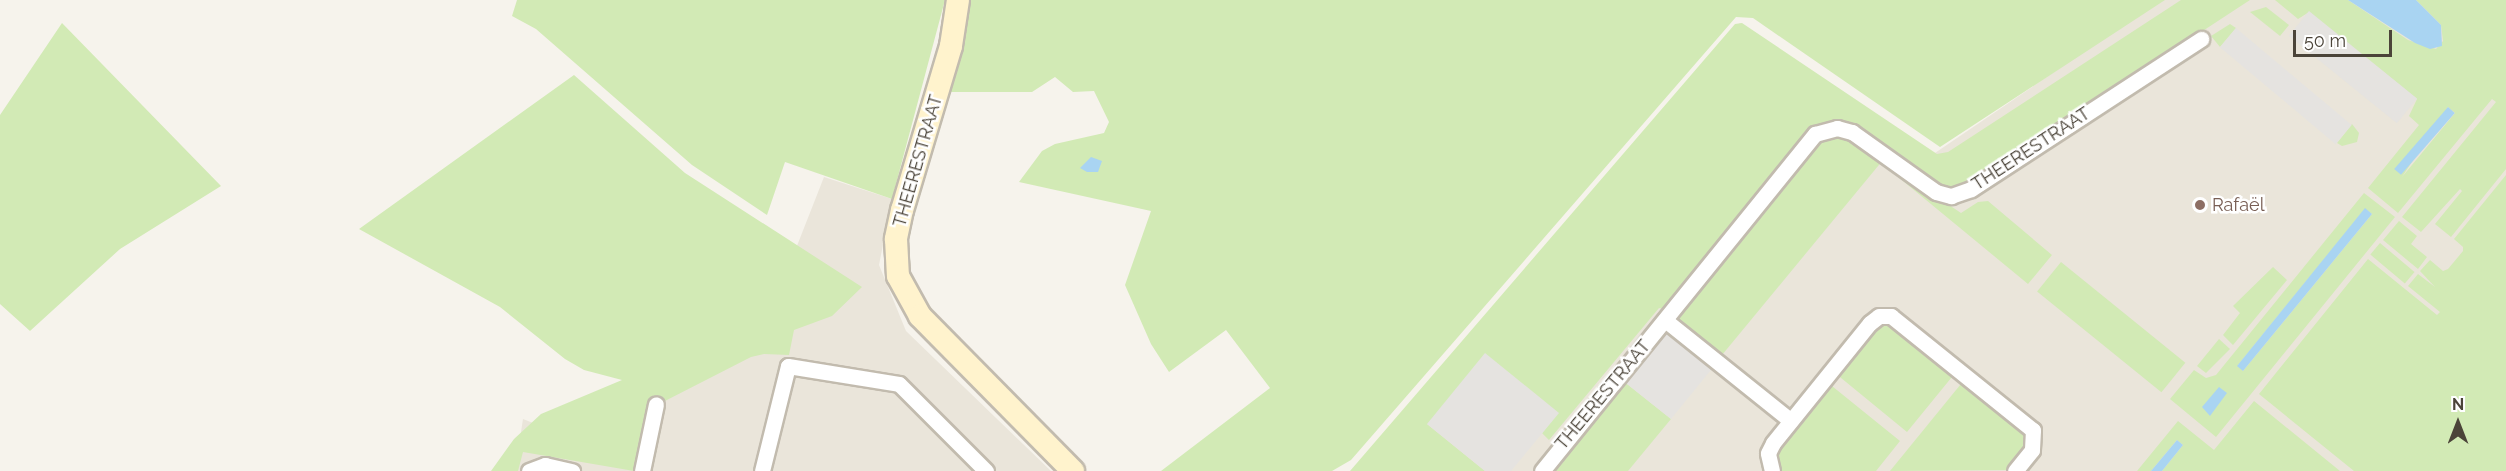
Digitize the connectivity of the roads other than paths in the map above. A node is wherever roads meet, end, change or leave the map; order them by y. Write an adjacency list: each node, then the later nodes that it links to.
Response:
1 (958, 0): 11 (main road, THEERESTRAAT)
2 (2201, 39): 3 (street, THEERESTRAAT)
3 (1665, 320): 5 (street); 12 (street, THEERESTRAAT)
4 (656, 404): 8 (street)
5 (1791, 421): 13 (street); 14 (street)
6 (529, 471): 7 (street)
7 (572, 471)
8 (642, 471)
9 (762, 471): 10 (street)
10 (986, 471)
11 (1073, 471)
12 (1542, 471)
13 (1772, 471)
14 (2015, 471)

